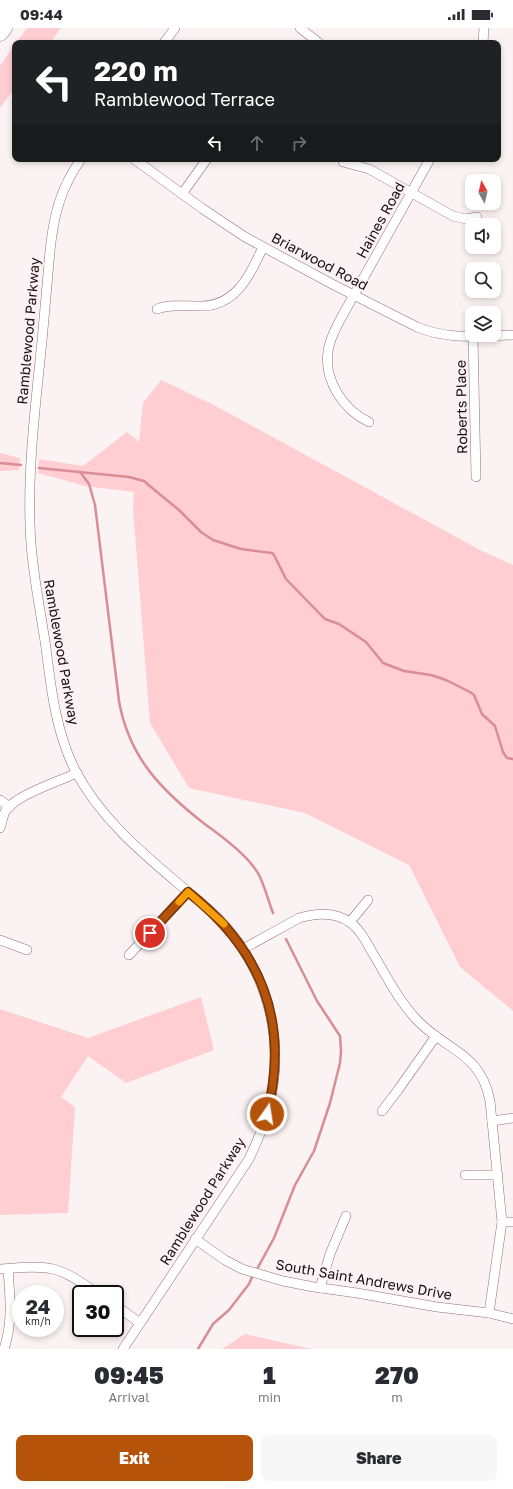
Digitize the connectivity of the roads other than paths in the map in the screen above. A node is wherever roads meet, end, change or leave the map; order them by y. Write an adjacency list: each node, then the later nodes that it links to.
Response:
1 (4, 28): 5 (highway)
2 (175, 28): 6 (street)
3 (300, 28): 7 (street)
4 (484, 28): 8 (street)
5 (0, 33)
6 (166, 40)
7 (315, 40)
8 (483, 40)
9 (79, 162): 26 (street, Ramblewood Parkway)
10 (138, 162): 15 (street, Briarwood Road)
11 (206, 162): 15 (street)
12 (343, 162): 14 (street)
13 (428, 162): 14 (street, Haines Road)
14 (411, 192): 16 (street); 18 (street, Haines Road)
15 (182, 194): 17 (street, Briarwood Road)
16 (477, 217)
17 (263, 247): 18 (street, Briarwood Road); 19 (street)
18 (354, 295): 22 (street, Briarwood Road); 24 (street, Haines Road)
19 (158, 309)
20 (501, 335): 21 (street, Briarwood Road)
21 (513, 335)
22 (465, 336)
23 (473, 342): 25 (street, Roberts Place)
24 (369, 422)
25 (476, 477)
26 (77, 773): 28 (street); 30 (street, Ramblewood Parkway)
27 (0, 800): 28 (street)
28 (10, 807): 29 (street)
29 (0, 828)
30 (188, 892): 35 (street, Ramblewood Parkway); 36 (street)
31 (368, 900): 32 (street)
32 (350, 922): 35 (street); 37 (street)
33 (0, 940): 34 (street)
34 (27, 950)
35 (243, 950): 46 (street, Ramblewood Parkway)
36 (129, 955)
37 (436, 1036): 38 (street); 40 (street)
38 (382, 1111)
39 (513, 1118): 40 (street)
40 (492, 1121): 42 (street)
41 (465, 1175): 42 (street)
42 (498, 1175): 44 (street)
43 (346, 1216): 49 (street)
44 (502, 1222): 45 (street); 51 (street)
45 (513, 1222)
46 (195, 1239): 49 (street, South Saint Andrews Drive); 53 (street, Ramblewood Parkway)
47 (4, 1269): 48 (street); 54 (street)
48 (85, 1285)
49 (320, 1288): 51 (street, South Saint Andrews Drive)
50 (124, 1311): 53 (street)
51 (489, 1313): 52 (street, South Saint Andrews Drive)
52 (513, 1319)
53 (140, 1323): 55 (street, Ramblewood Parkway)
54 (4, 1349)
55 (123, 1349)

